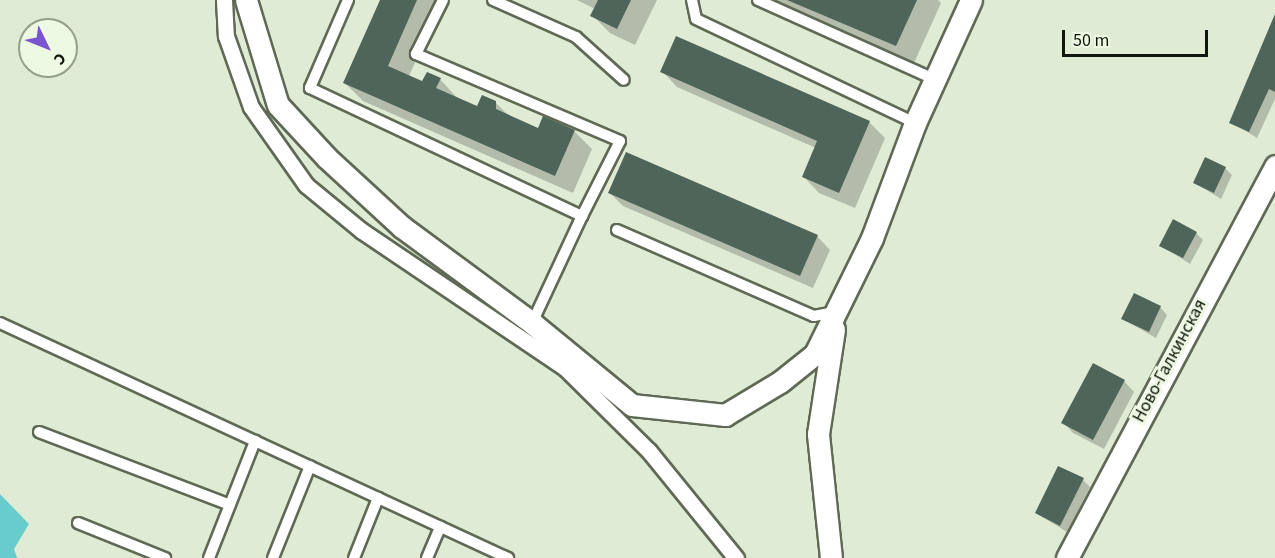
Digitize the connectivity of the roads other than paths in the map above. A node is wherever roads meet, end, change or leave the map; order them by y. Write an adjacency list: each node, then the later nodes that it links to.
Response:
1 (224, 0): 31 (street)
2 (246, 0): 17 (street)
3 (348, 0): 13 (lane)
4 (443, 0): 13 (lane)
5 (494, 0): 9 (lane)
6 (692, 0): 11 (lane)
7 (758, 0): 10 (lane)
8 (971, 0): 10 (street)
9 (624, 80)
10 (936, 80): 11 (street)
11 (915, 123): 15 (street)
12 (1275, 166): 33 (street, Ново-Галкинская)
13 (582, 216): 17 (lane)
14 (618, 230): 15 (lane)
15 (837, 310): 17 (street); 32 (street)
16 (0, 323): 19 (lane)
17 (532, 323)
18 (39, 432): 22 (lane)
19 (255, 441): 20 (lane); 22 (lane)
20 (310, 466): 21 (lane); 28 (lane)
21 (378, 498): 24 (lane); 29 (lane)
22 (230, 505): 27 (lane)
23 (78, 523): 26 (lane)
24 (440, 526): 25 (lane); 30 (lane)
25 (504, 557)
26 (165, 558)
27 (209, 558)
28 (273, 558)
29 (354, 558)
30 (427, 558)
31 (736, 558)
32 (831, 558)
33 (1067, 558)

